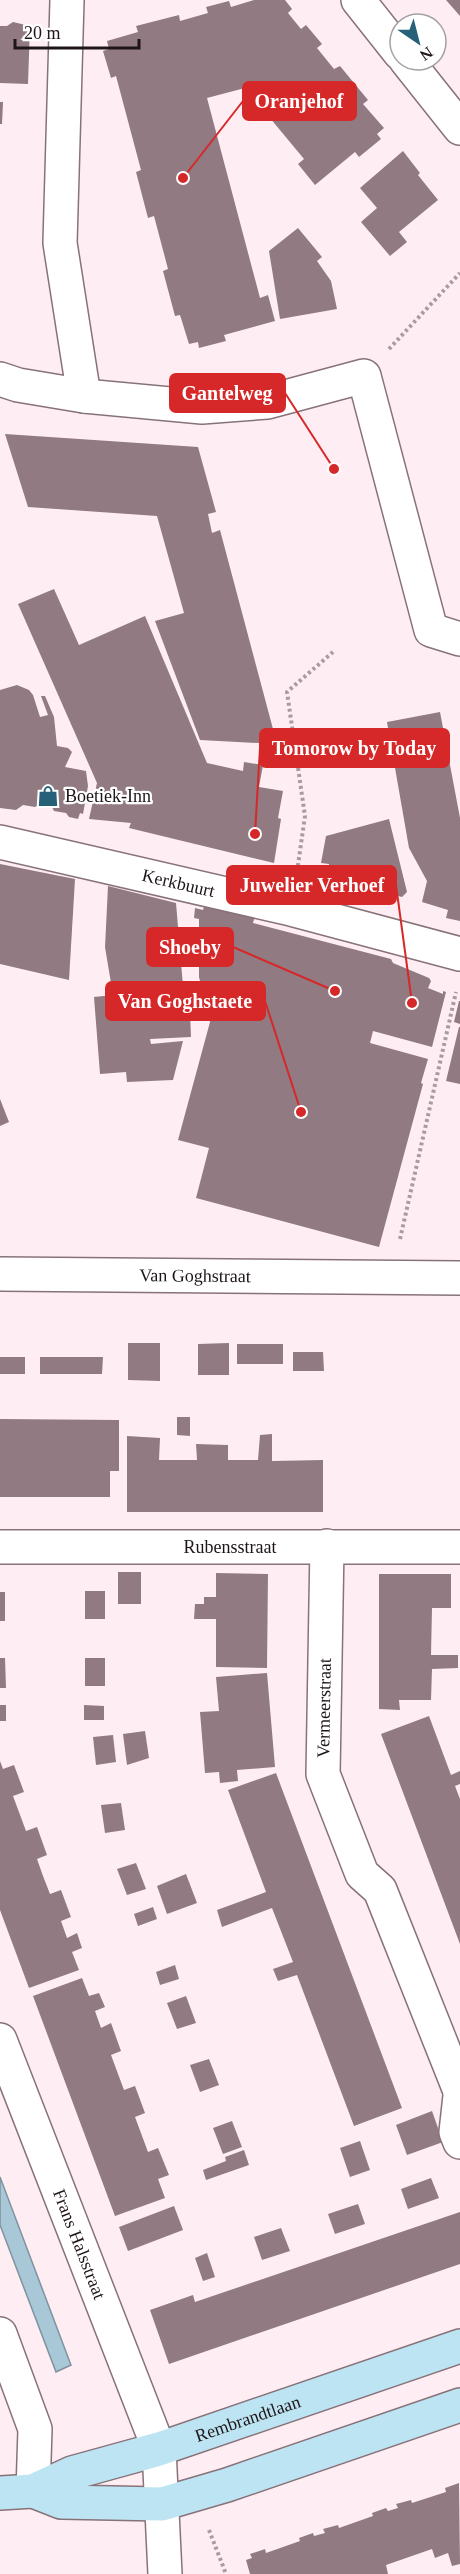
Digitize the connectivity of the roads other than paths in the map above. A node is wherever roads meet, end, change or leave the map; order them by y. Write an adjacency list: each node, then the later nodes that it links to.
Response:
1 (67, 0): 7 (street)
2 (358, 0): 3 (street)
3 (388, 37)
4 (416, 72): 5 (street)
5 (460, 128)
6 (0, 379): 7 (street)
7 (84, 396): 8 (street)
8 (446, 635)
9 (0, 842): 10 (street, Kerkbuurt)
10 (459, 969)
11 (0, 1274): 12 (street, Van Goghstraat)
12 (460, 1278)
13 (327, 1546): 14 (street, Rubensstraat); 15 (street, Rubensstraat); 17 (street, Vermeerstraat)
14 (0, 1547)
15 (460, 1548)
16 (0, 2040): 23 (street, Frans Halsstraat)
17 (460, 2091)
18 (460, 2097): 19 (street)
19 (460, 2142)
20 (0, 2334): 24 (street)
21 (460, 2346): 23 (street, Rembrandtlaan)
22 (460, 2405): 26 (street, Rembrandtlaan)
23 (159, 2448): 24 (street, Rembrandtlaan); 26 (street, Frans Halsstraat)
24 (33, 2491): 25 (street, Rembrandtlaan); 26 (street, Rembrandtlaan)
25 (0, 2493)
26 (162, 2504): 27 (street, Frans Halsstraat)
27 (165, 2574)

